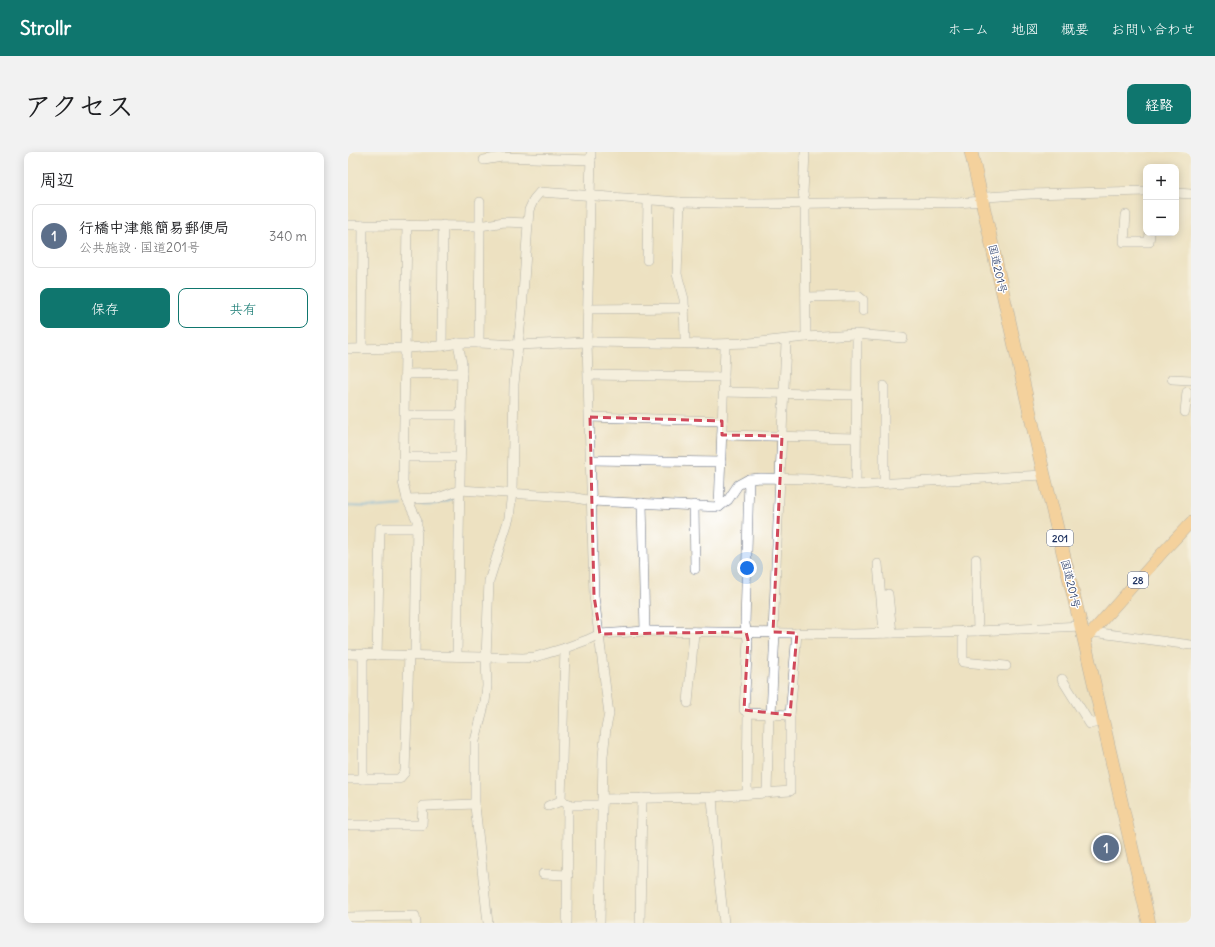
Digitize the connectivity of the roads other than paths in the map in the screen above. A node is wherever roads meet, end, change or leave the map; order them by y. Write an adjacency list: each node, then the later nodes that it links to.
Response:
1 (805, 152): 13 (street)
2 (971, 152): 10 (highway, 国道201号 / 201)
3 (591, 156): 4 (street); 8 (street)
4 (484, 160)
5 (1143, 191): 10 (street)
6 (1179, 193): 7 (street)
7 (1191, 194)
8 (591, 196): 9 (street); 15 (street); 25 (street)
9 (648, 200): 12 (street); 22 (street)
10 (983, 201): 13 (street); 65 (highway, 国道201号 / 201)
11 (480, 202): 20 (street)
12 (680, 202): 13 (street); 24 (street)
13 (805, 203): 23 (street)
14 (1126, 215): 21 (street)
15 (528, 222): 20 (street); 35 (street)
16 (348, 225): 17 (street)
17 (363, 225): 18 (street); 40 (street)
18 (407, 225): 19 (street); 37 (street)
19 (443, 225): 20 (street); 36 (street)
20 (480, 226): 31 (street)
21 (1150, 236)
22 (647, 260)
23 (806, 298): 26 (street); 27 (street)
24 (685, 308): 25 (street); 28 (street)
25 (588, 309): 32 (street)
26 (863, 311)
27 (806, 337): 29 (street); 32 (street)
28 (685, 338)
29 (903, 338)
30 (857, 339): 51 (street)
31 (479, 342): 33 (street); 35 (street)
32 (591, 342): 35 (street); 43 (street)
33 (458, 343): 36 (street); 41 (street)
34 (786, 343): 50 (street)
35 (518, 345): 71 (street)
36 (442, 346): 37 (street)
37 (406, 348): 40 (street); 42 (street)
38 (725, 348): 44 (street)
39 (348, 349): 40 (street)
40 (362, 349)
41 (462, 373): 42 (street); 55 (street)
42 (405, 374): 54 (street)
43 (589, 374): 44 (street); 56 (street)
44 (724, 377): 48 (street)
45 (1172, 379): 46 (street)
46 (1191, 380)
47 (884, 386): 68 (street)
48 (724, 392): 50 (street); 57 (street)
49 (1187, 392): 52 (street)
50 (784, 394): 51 (street); 59 (street)
51 (856, 395): 60 (street)
52 (1188, 402): 53 (street)
53 (1185, 412)
54 (405, 415): 55 (street); 61 (street)
55 (461, 415): 62 (street)
56 (590, 417): 57 (street); 63 (street)
57 (722, 421): 58 (street)
58 (722, 435): 59 (street); 64 (street)
59 (782, 436): 60 (street); 66 (street)
60 (856, 438): 69 (street)
61 (404, 457): 62 (street); 72 (street)
62 (460, 457): 70 (street)
63 (591, 460): 64 (street); 73 (street)
64 (721, 462): 76 (street)
65 (1044, 475): 68 (street); 89 (highway, 国道201号 / 201)
66 (779, 477): 67 (street); 69 (street); 88 (street)
67 (749, 480): 76 (street); 87 (street)
68 (884, 483): 69 (street)
69 (856, 485)
70 (460, 490): 71 (street); 72 (street); 99 (street)
71 (512, 492): 73 (street); 100 (street)
72 (407, 499): 78 (street)
73 (592, 501): 74 (street); 92 (street)
74 (642, 503): 75 (street); 83 (street)
75 (694, 505): 76 (street); 81 (street)
76 (719, 507)
77 (1191, 522): 89 (main road, 28)
78 (418, 528): 97 (street); 98 (street)
79 (976, 559): 85 (street)
80 (878, 564): 91 (street)
81 (695, 569)
82 (888, 594): 91 (street)
83 (645, 631): 86 (street); 92 (street)
84 (963, 631): 85 (street); 91 (street); 101 (street)
85 (978, 631): 89 (street)
86 (694, 632): 87 (street); 103 (street)
87 (746, 632): 88 (street); 104 (street)
88 (774, 632): 90 (street); 105 (street)
89 (1086, 632): 93 (street); 107 (highway, 国道201号 / 201)
90 (797, 633): 91 (street); 106 (street)
91 (888, 633)
92 (600, 634): 94 (street); 115 (street)
93 (1191, 645)
94 (565, 648): 100 (street); 114 (street)
95 (348, 654): 96 (street)
96 (363, 654): 97 (street); 109 (street)
97 (378, 655): 98 (street)
98 (412, 655): 99 (street); 109 (street)
99 (457, 656): 100 (street)
100 (486, 658): 116 (street)
101 (1006, 666)
102 (1062, 679): 107 (street)
103 (688, 703)
104 (748, 713): 105 (street); 111 (street)
105 (770, 714): 106 (street); 110 (street)
106 (790, 715): 110 (street)
107 (1103, 721): 124 (highway, 国道201号 / 201)
108 (348, 779): 109 (street)
109 (363, 779)
110 (767, 793): 111 (street)
111 (746, 794): 112 (street)
112 (712, 797): 113 (street); 130 (street)
113 (642, 798): 115 (street); 129 (street)
114 (565, 802): 115 (street); 117 (street); 120 (street)
115 (602, 802): 128 (street)
116 (475, 804): 118 (street); 126 (street)
117 (548, 806)
118 (348, 825)
119 (543, 874): 120 (street)
120 (568, 875): 127 (street)
121 (354, 919): 123 (street)
122 (395, 919): 123 (street); 125 (street)
123 (374, 920)
124 (1147, 922)
125 (416, 923)
126 (488, 923)
127 (567, 923)
128 (600, 923)
129 (640, 923)
130 (724, 923)

